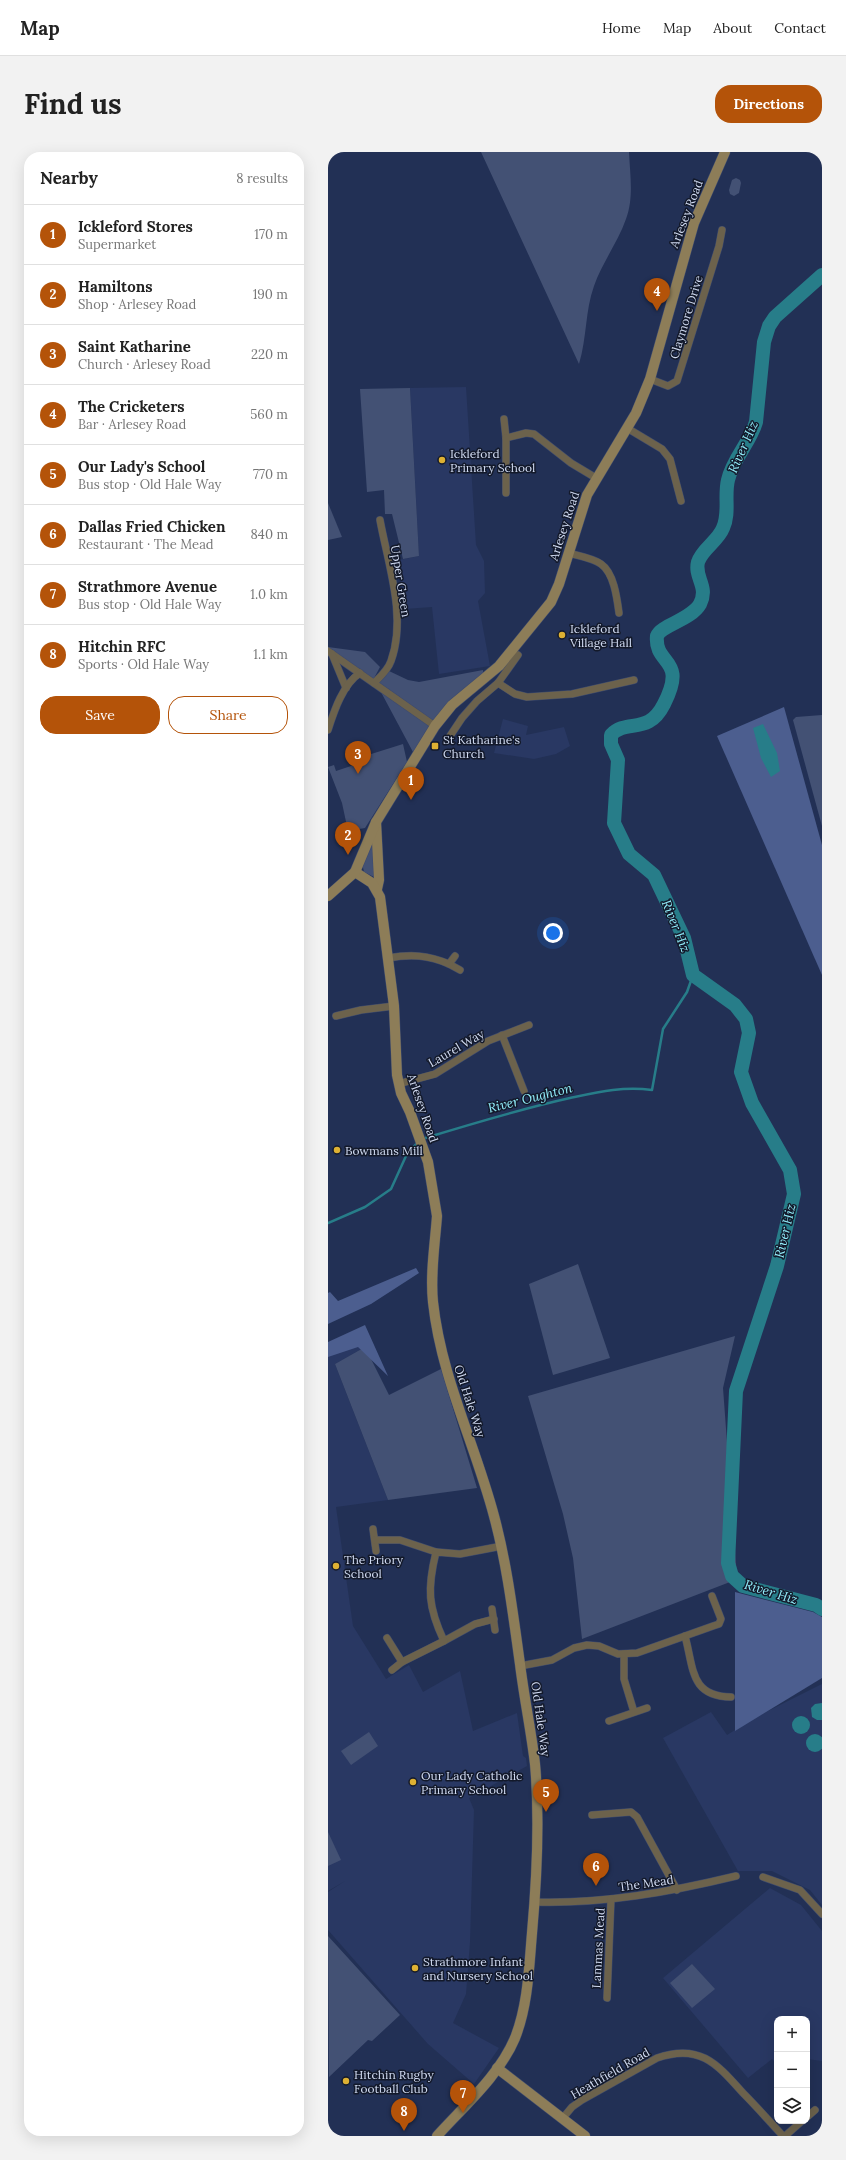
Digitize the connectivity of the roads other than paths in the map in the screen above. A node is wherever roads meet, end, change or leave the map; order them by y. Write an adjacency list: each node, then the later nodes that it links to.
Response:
1 (725, 152): 3 (street, Arlesey Road)
2 (722, 230): 3 (street, Claymore Drive)
3 (650, 379): 5 (street, Arlesey Road)
4 (504, 419): 6 (street)
5 (627, 428): 7 (street, Arlesey Road); 9 (street)
6 (506, 438): 7 (street); 8 (street)
7 (596, 478): 11 (street, Arlesey Road)
8 (506, 492)
9 (681, 502)
10 (380, 520): 17 (street, Upper Green)
11 (568, 553): 12 (street); 20 (street, Arlesey Road)
12 (619, 613)
13 (330, 653): 15 (street); 19 (street)
14 (518, 655): 18 (street)
15 (360, 673): 17 (street); 19 (street)
16 (634, 680): 18 (street)
17 (374, 683): 22 (street)
18 (498, 683): 21 (street)
19 (346, 688): 23 (street)
20 (470, 692): 21 (street); 22 (street, Arlesey Road)
21 (477, 701): 24 (street)
22 (435, 726): 25 (street, Arlesey Road)
23 (328, 730)
24 (450, 736)
25 (376, 822): 26 (street, Arlesey Road); 27 (street, Arlesey Road)
26 (355, 872): 27 (street); 28 (street)
27 (377, 889): 30 (street, Arlesey Road)
28 (328, 896)
29 (455, 956): 31 (street)
30 (388, 958): 31 (street); 33 (street, Arlesey Road)
31 (449, 964): 32 (street)
32 (460, 970)
33 (394, 1006): 34 (street); 37 (street, Arlesey Road)
34 (336, 1016)
35 (529, 1025): 36 (street, Laurel Way)
36 (502, 1035): 37 (street, Laurel Way); 38 (street, Laurel Way)
37 (398, 1084): 39 (street, Arlesey Road)
38 (524, 1091)
39 (432, 1288): 42 (street, Old Hale Way)
40 (373, 1529): 41 (street)
41 (375, 1540): 43 (street); 44 (street)
42 (502, 1546): 44 (street); 54 (street, Old Hale Way)
43 (376, 1551)
44 (436, 1552): 51 (street)
45 (712, 1596): 49 (street)
46 (492, 1609): 47 (street)
47 (494, 1619): 48 (street); 51 (street)
48 (495, 1630)
49 (685, 1636): 52 (street); 56 (street)
50 (387, 1638): 53 (street)
51 (444, 1642): 53 (street)
52 (624, 1654): 54 (street); 58 (street)
53 (402, 1662): 55 (street)
54 (520, 1666): 65 (street, Old Hale Way)
55 (392, 1670)
56 (731, 1697)
57 (647, 1708): 58 (street)
58 (634, 1712): 59 (street)
59 (609, 1721)
60 (592, 1815): 63 (street)
61 (736, 1876): 63 (street, The Mead)
62 (763, 1877): 66 (street)
63 (677, 1890): 64 (street, The Mead)
64 (611, 1899): 65 (street, The Mead); 67 (street, Lammas Mead)
65 (535, 1902): 68 (street, Old Hale Way)
66 (822, 1914)
67 (607, 1998)
68 (497, 2068): 71 (street); 73 (street, Old Hale Way)
69 (815, 2110): 70 (street)
70 (810, 2114)
71 (562, 2119): 74 (street); 75 (street, Heathfield Road)
72 (798, 2124): 75 (street, Heathfield Road)
73 (437, 2136)
74 (584, 2136)
75 (784, 2136)

